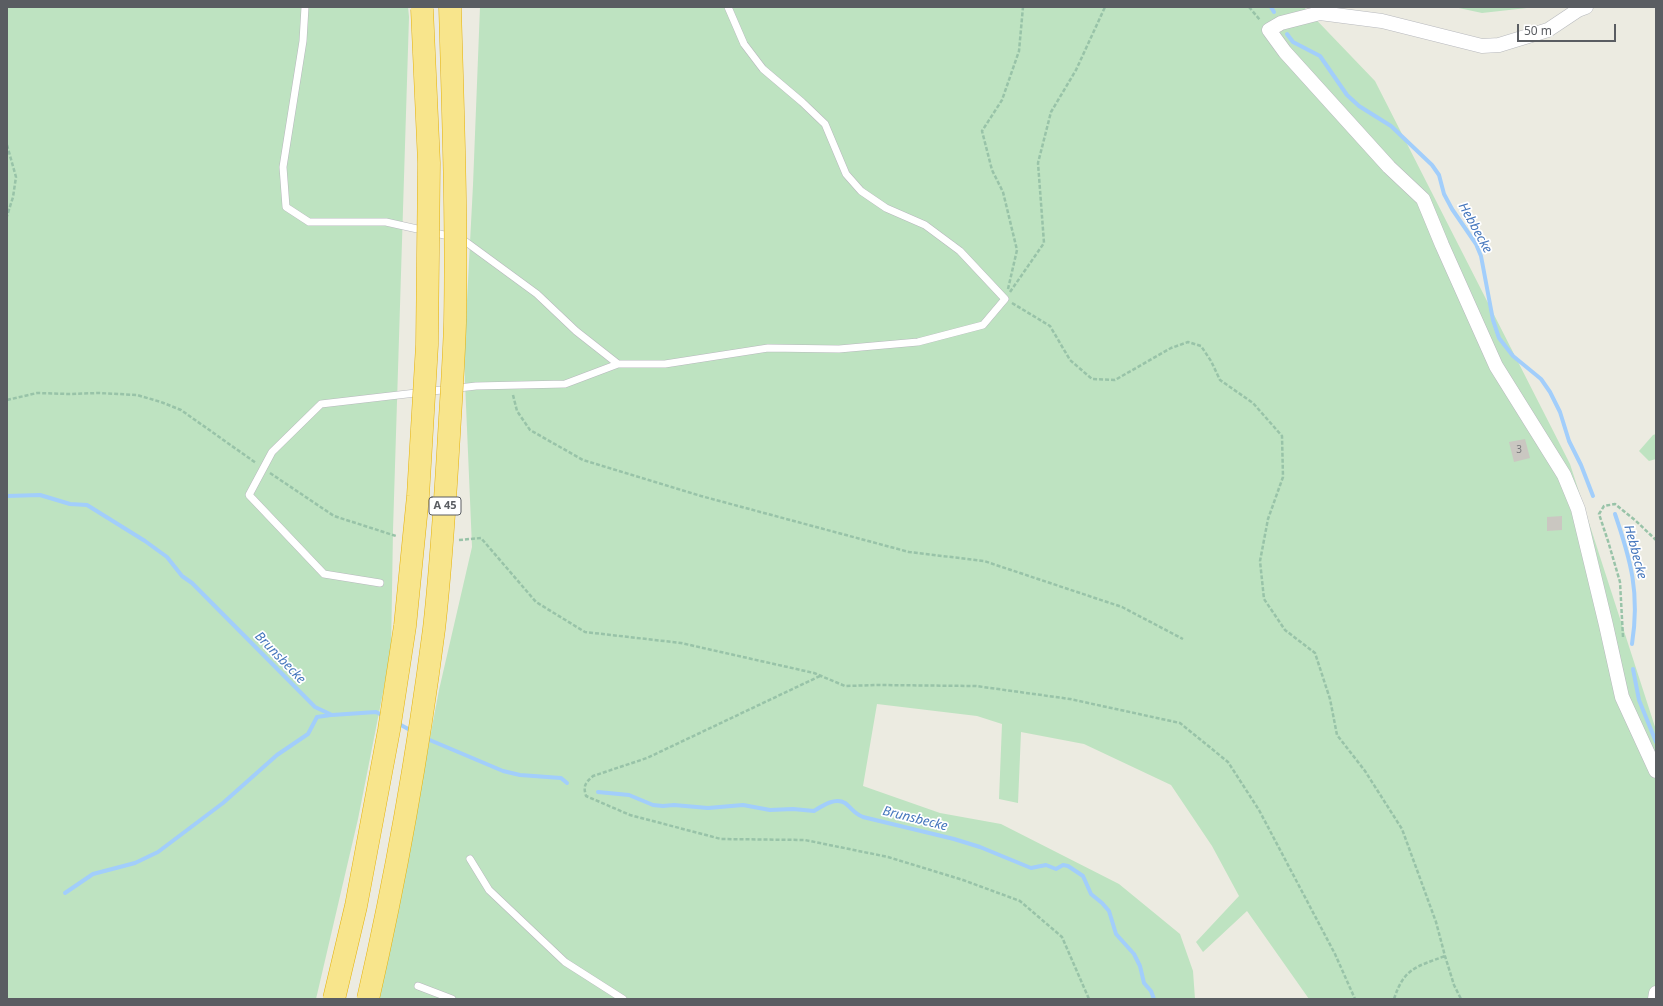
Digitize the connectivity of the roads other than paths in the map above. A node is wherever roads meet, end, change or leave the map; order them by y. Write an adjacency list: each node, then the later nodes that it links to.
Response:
1 (305, 7): 6 (lane)
2 (450, 7): 13 (highway, A 45, bridge)
3 (728, 7): 6 (lane)
4 (1586, 7): 8 (street)
5 (422, 9): 12 (highway, A 45, bridge)
6 (618, 364): 7 (lane)
7 (380, 583)
8 (1656, 771)
9 (470, 859): 15 (lane)
10 (418, 986): 14 (lane)
11 (1656, 993): 16 (street)
12 (334, 999)
13 (368, 999)
14 (452, 999)
15 (623, 999)
16 (1655, 999)

